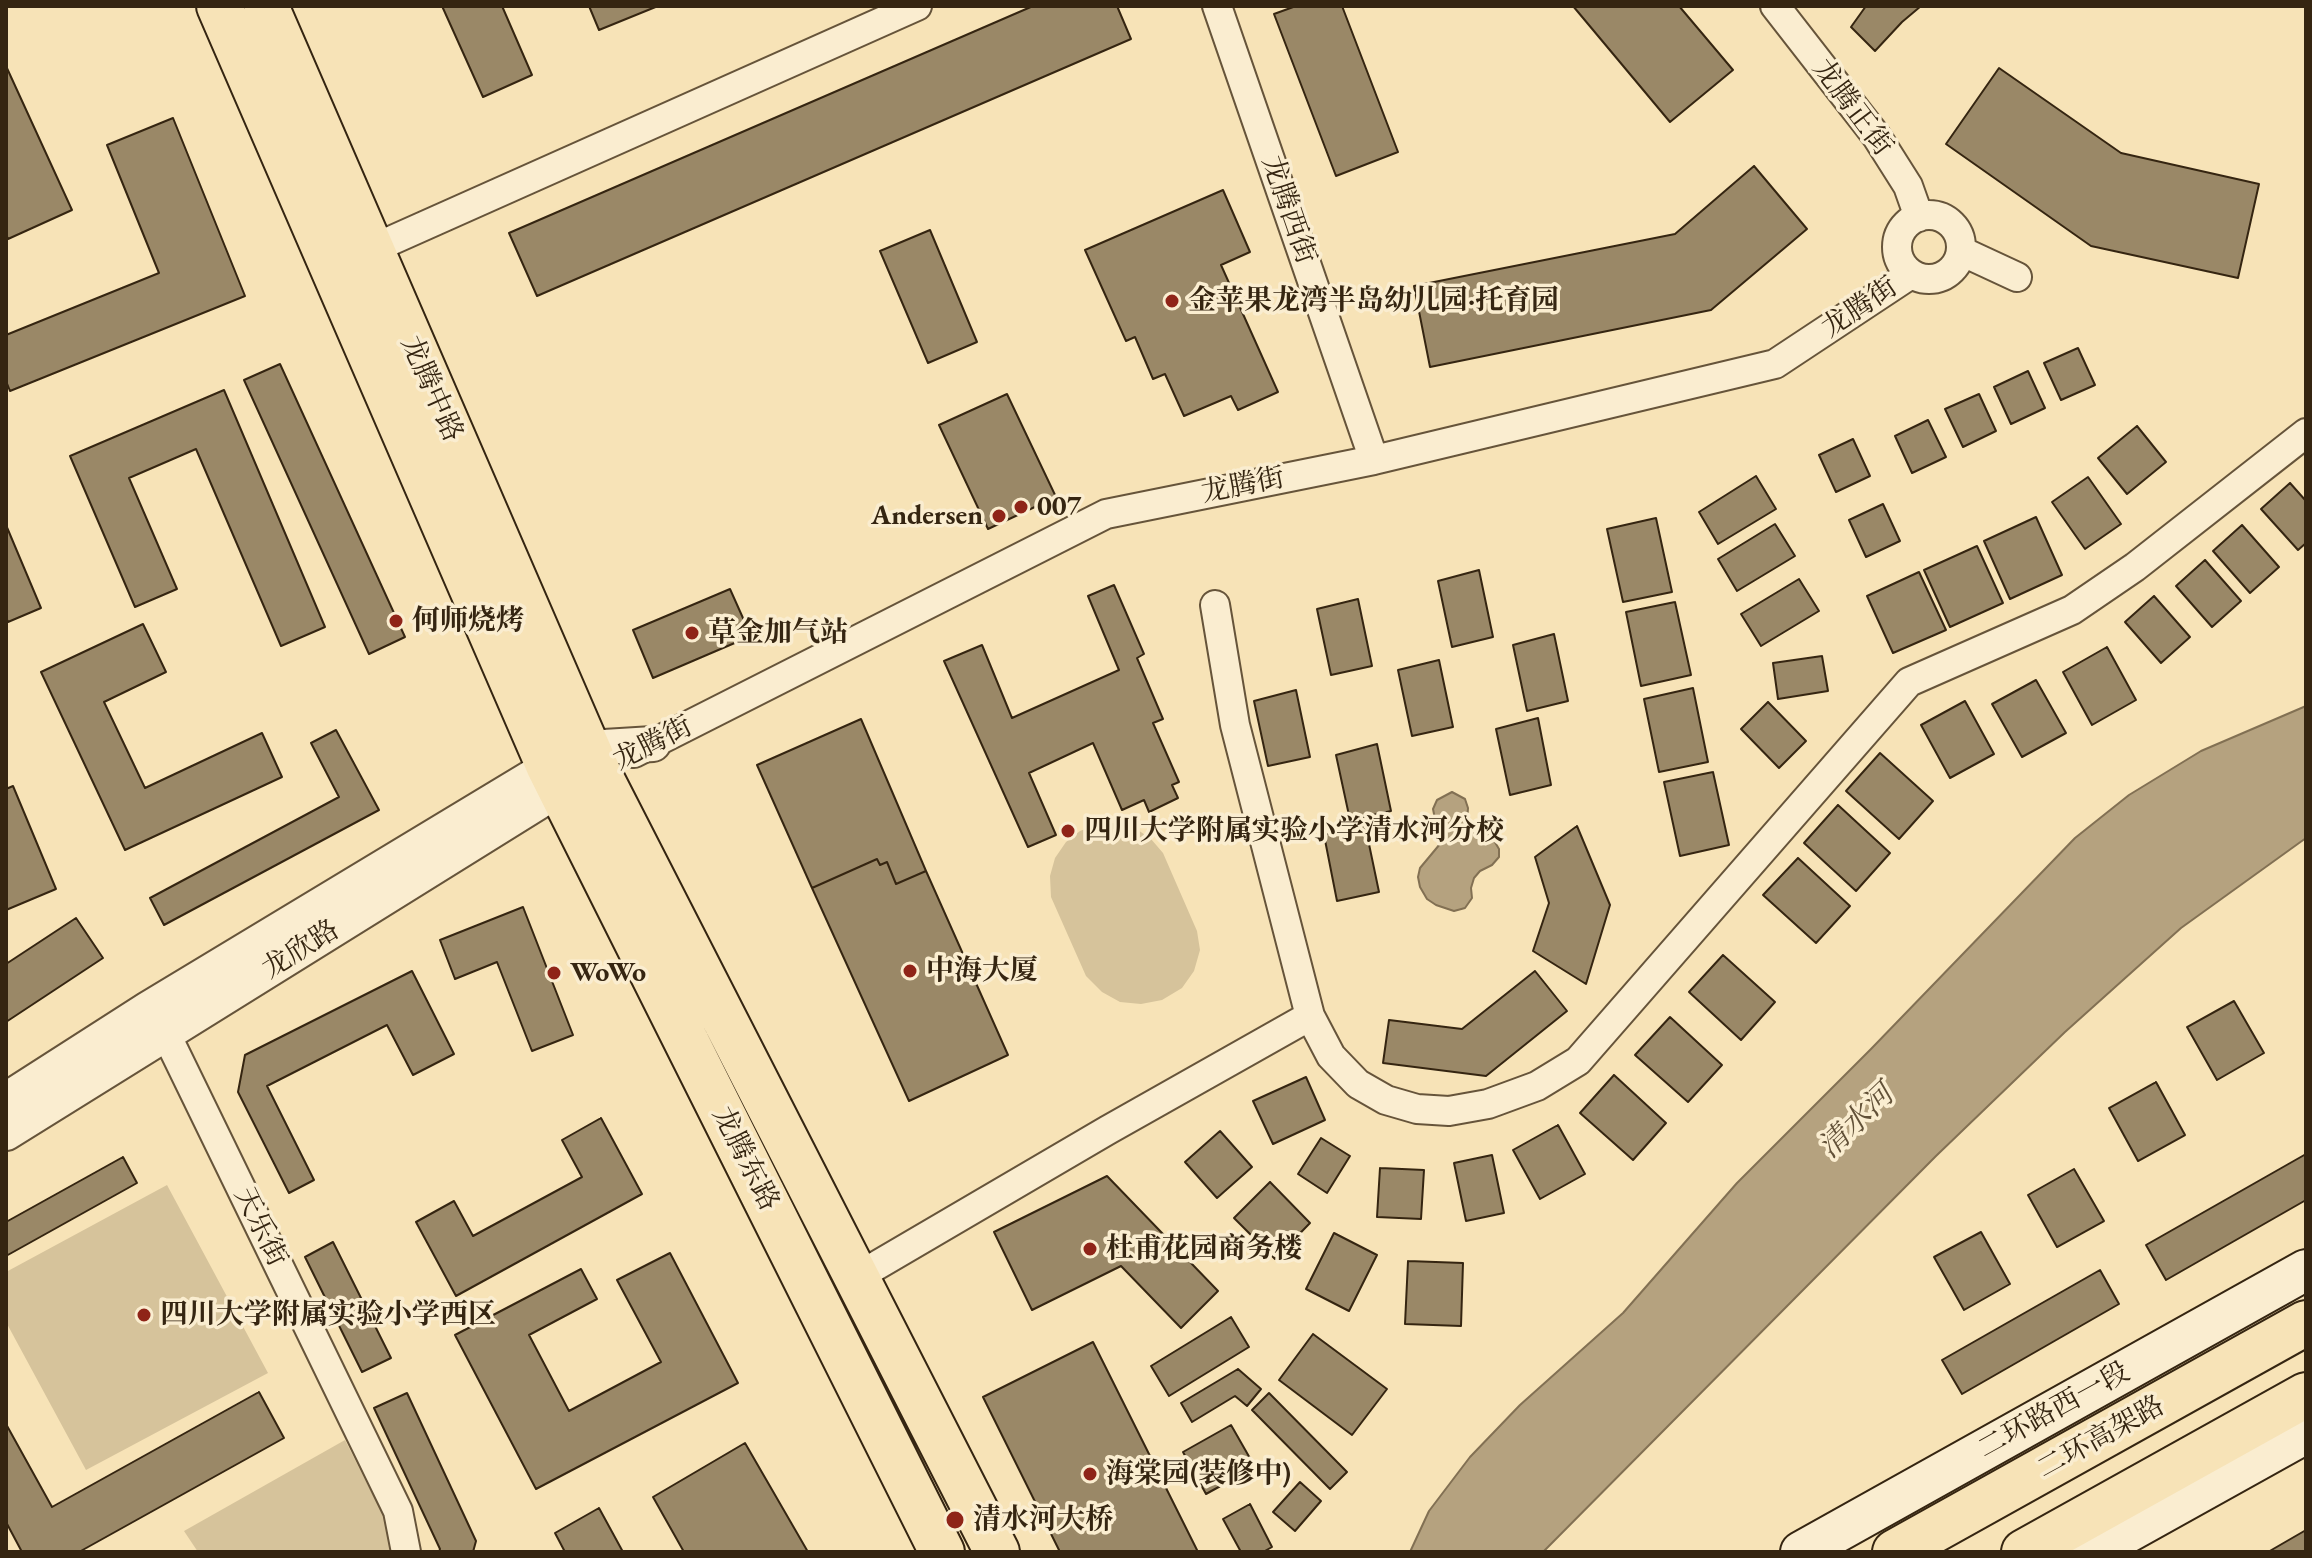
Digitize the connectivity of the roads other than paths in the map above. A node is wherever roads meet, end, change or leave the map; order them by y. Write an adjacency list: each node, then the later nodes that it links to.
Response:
1 (219, 6): 15 (main road, 龙腾中路)
2 (266, 6): 7 (main road, 龙腾中路)
3 (917, 6): 7 (street)
4 (1217, 6): 12 (street, 龙腾西街)
5 (1775, 6): 6 (street, 龙腾正街)
6 (1919, 217): 8 (street); 9 (street)
7 (370, 250): 15 (main road, 龙腾中路)
8 (1961, 251): 9 (street); 10 (street)
9 (1911, 274): 12 (street, 龙腾街)
10 (2017, 277)
11 (2306, 433): 16 (street)
12 (1374, 460): 14 (street, 龙腾街)
13 (1215, 605): 16 (street)
14 (653, 744): 15 (street)
15 (574, 769): 17 (street, 龙欣路); 18 (street); 21 (main road, 龙腾东路); 26 (main road, 龙腾东路)
16 (1310, 1016): 21 (street)
17 (166, 1034): 19 (street, 龙欣路); 25 (street, 天乐街)
18 (6, 1100)
19 (6, 1133)
20 (2306, 1270): 28 (main road, 二环路西一段)
21 (857, 1277): 27 (main road, 龙腾东路)
22 (2306, 1323): 29 (main road, 二环高架路)
23 (2306, 1395): 30 (main road)
24 (2306, 1433): 31 (main road)
25 (406, 1552)
26 (942, 1552)
27 (997, 1552)
28 (1801, 1552)
29 (1895, 1552)
30 (2024, 1552)
31 (2092, 1552)

